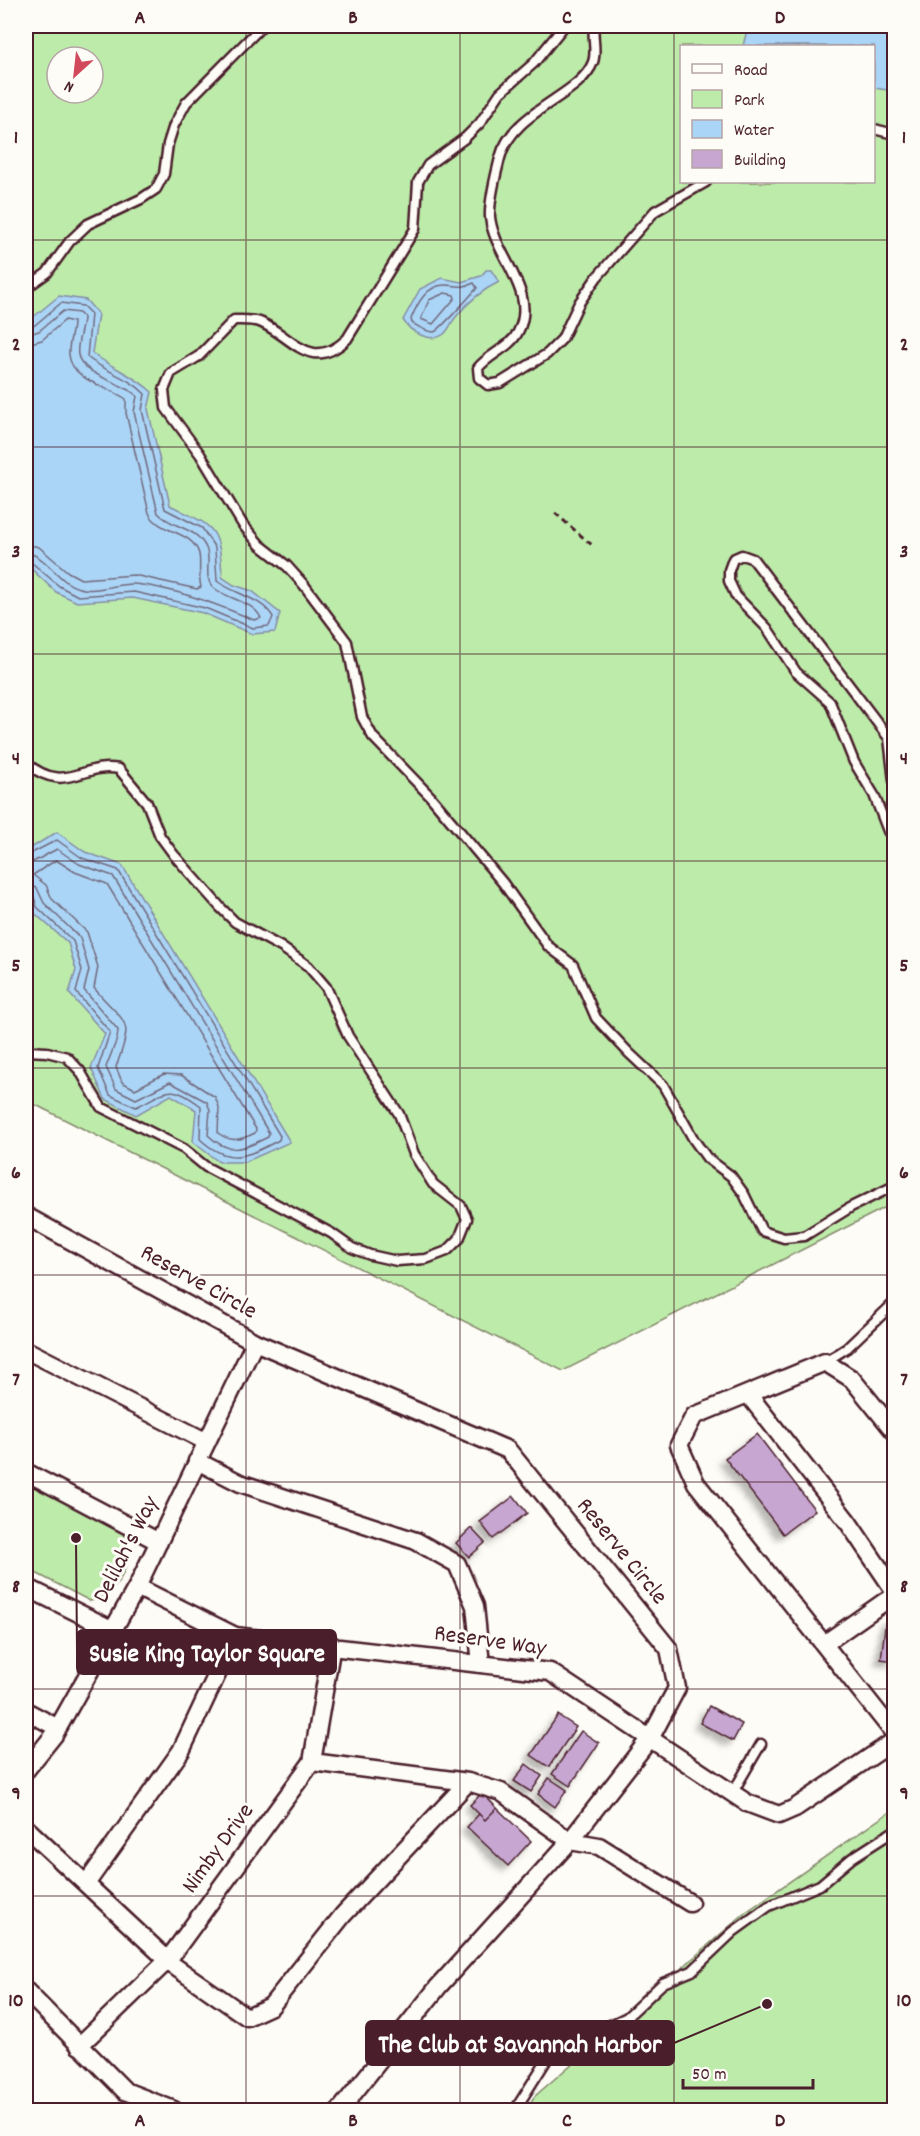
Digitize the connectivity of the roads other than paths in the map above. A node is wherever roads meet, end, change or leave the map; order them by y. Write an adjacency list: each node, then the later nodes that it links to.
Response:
1 (262, 26): 7 (lane)
2 (564, 26): 12 (lane)
3 (594, 26): 6 (lane)
4 (875, 129): 5 (lane)
5 (894, 134)
6 (704, 183)
7 (26, 288)
8 (26, 763): 11 (lane)
9 (894, 781): 10 (lane)
10 (894, 839)
11 (26, 1051)
12 (894, 1186)
13 (26, 1216): 15 (street, Reserve Circle)
14 (894, 1303): 17 (lane)
15 (255, 1342): 20 (street, Delilah's Way); 36 (street, Reserve Circle)
16 (26, 1350): 20 (street)
17 (825, 1362): 18 (street); 19 (street)
18 (748, 1394): 26 (street); 30 (street)
19 (894, 1431)
20 (207, 1442): 21 (street, Delilah's Way)
21 (197, 1461): 23 (street, Delilah's Way); 32 (street)
22 (26, 1472): 23 (street)
23 (159, 1542): 25 (street, Delilah's Way)
24 (26, 1587): 28 (street)
25 (137, 1587): 28 (street, Delilah's Way); 29 (street, Reserve Way)
26 (894, 1590)
27 (894, 1595): 30 (street)
28 (113, 1630): 34 (street, Delilah's Way)
29 (235, 1636): 31 (street, Reserve Way); 46 (street)
30 (824, 1644): 35 (street)
31 (332, 1645): 32 (street, Reserve Way); 39 (street, Nimby Drive)
32 (481, 1664): 36 (street, Reserve Way)
33 (26, 1711): 34 (street)
34 (58, 1728): 40 (street, Delilah's Way)
35 (894, 1733)
36 (651, 1737): 42 (street, Reserve Way); 45 (street, Reserve Circle)
37 (894, 1741): 42 (street, Reserve Way)
38 (761, 1744): 42 (lane)
39 (312, 1762): 41 (street); 48 (street, Nimby Drive)
40 (26, 1770)
41 (468, 1782): 45 (street); 48 (street)
42 (733, 1792)
43 (26, 1828): 46 (street)
44 (894, 1832): 53 (lane)
45 (570, 1841): 47 (street); 52 (street, Reserve Circle)
46 (86, 1884): 48 (street)
47 (690, 1903)
48 (168, 1960): 50 (street, Nimby Drive)
49 (26, 1991): 50 (street)
50 (79, 2046): 51 (street)
51 (174, 2110)
52 (340, 2110)
53 (515, 2110)

